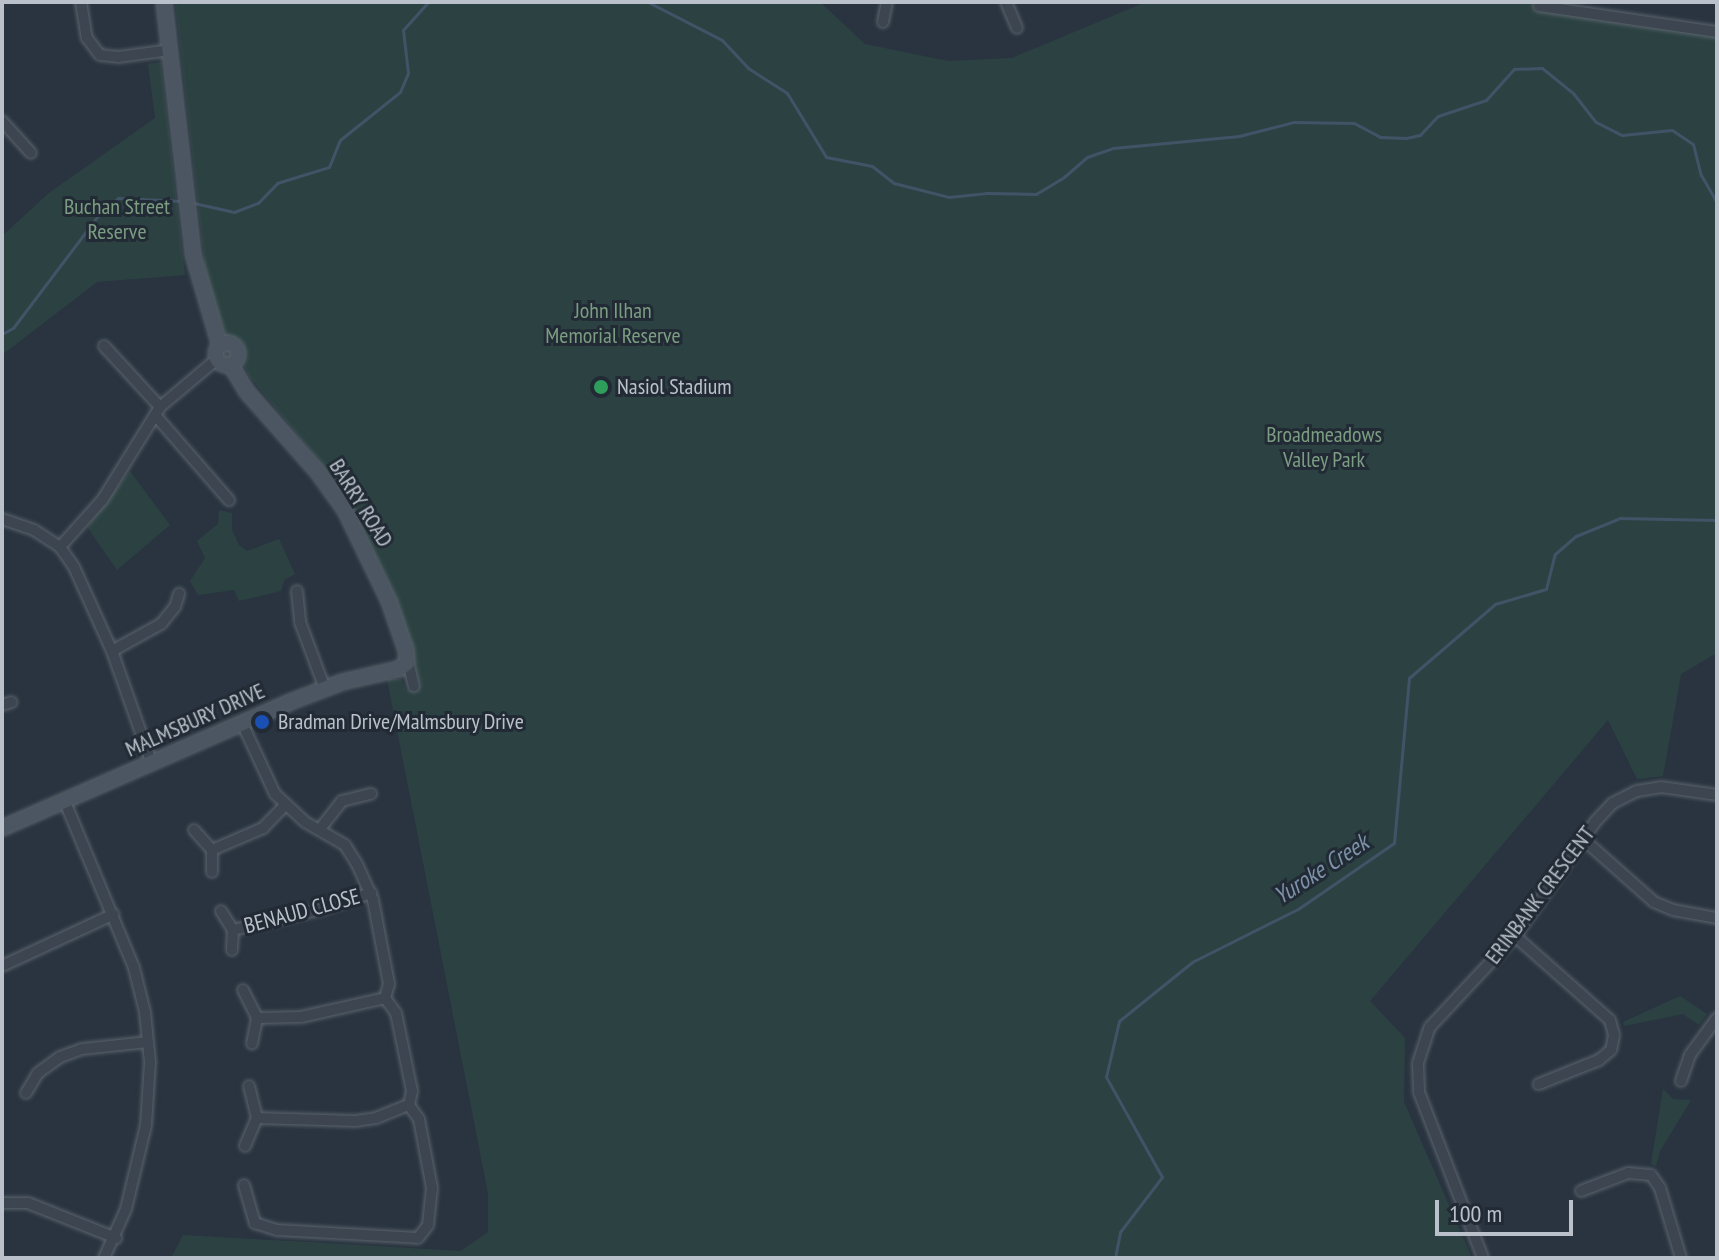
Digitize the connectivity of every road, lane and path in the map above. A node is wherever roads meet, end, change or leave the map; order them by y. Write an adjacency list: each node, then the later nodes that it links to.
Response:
1 (81, 2): 10 (street)
2 (166, 2): 10 (street, BARRY ROAD)
3 (887, 2): 7 (street)
4 (1006, 2): 8 (street)
5 (1539, 6): 6 (street)
6 (1585, 7): 9 (street)
7 (883, 22)
8 (1017, 28)
9 (1717, 32)
10 (171, 50): 14 (street, BARRY ROAD)
11 (2, 121): 12 (street)
12 (31, 153)
13 (104, 346): 15 (street)
14 (223, 357): 15 (street); 22 (street, BARRY ROAD)
15 (157, 411): 16 (street); 18 (street)
16 (229, 500)
17 (3, 523): 18 (street)
18 (60, 547): 21 (street)
19 (297, 591): 24 (street)
20 (179, 594): 21 (street)
21 (112, 651): 26 (street)
22 (408, 661): 23 (street, BARRY ROAD); 24 (street, MALMSBURY DRIVE)
23 (414, 686)
24 (325, 689): 25 (street, MALMSBURY DRIVE)
25 (242, 723): 26 (street, MALMSBURY DRIVE); 30 (street)
26 (152, 764): 29 (street, MALMSBURY DRIVE)
27 (370, 793): 32 (street)
28 (1717, 795): 34 (street, ERINBANK CRESCENT)
29 (65, 802): 31 (street, MALMSBURY DRIVE); 39 (street)
30 (285, 805): 32 (street); 35 (street)
31 (2, 828)
32 (320, 829): 37 (street)
33 (194, 830): 35 (street)
34 (1583, 839): 40 (street); 42 (street, ERINBANK CRESCENT)
35 (212, 850): 36 (street)
36 (212, 872)
37 (371, 893): 41 (street, BENAUD CLOSE); 46 (street)
38 (221, 911): 41 (street, BENAUD CLOSE)
39 (114, 914): 44 (street); 49 (street)
40 (1717, 918)
41 (233, 930): 43 (street, BENAUD CLOSE)
42 (1515, 936): 52 (street); 63 (street, ERINBANK CRESCENT)
43 (232, 950)
44 (2, 966)
45 (243, 990): 47 (street)
46 (385, 998): 47 (street); 55 (street)
47 (257, 1018): 50 (street)
48 (1717, 1018): 51 (street)
49 (148, 1042): 54 (street); 61 (street)
50 (252, 1044)
51 (1681, 1081)
52 (1539, 1084)
53 (249, 1086): 56 (street)
54 (26, 1093)
55 (409, 1105): 56 (street); 58 (street)
56 (257, 1118): 57 (street)
57 (245, 1146)
58 (244, 1185)
59 (1581, 1191): 64 (street)
60 (2, 1203): 61 (street)
61 (116, 1238): 62 (street)
62 (104, 1258)
63 (1483, 1258)
64 (1681, 1258)

